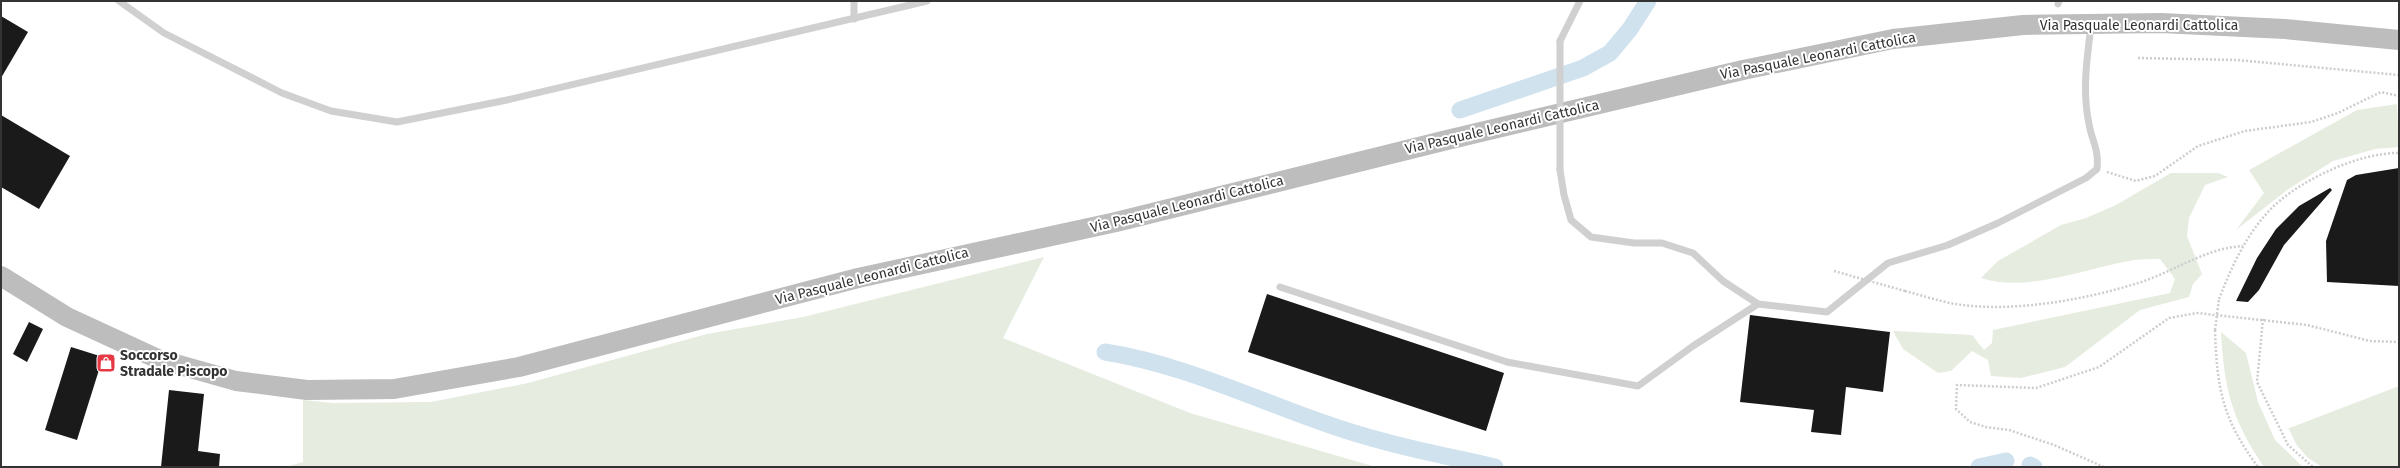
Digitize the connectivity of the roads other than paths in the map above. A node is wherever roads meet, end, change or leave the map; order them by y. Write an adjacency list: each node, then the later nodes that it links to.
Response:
1 (119, 1): 5 (lane)
2 (854, 1): 5 (lane)
3 (927, 1): 5 (lane)
4 (1580, 1): 10 (lane, bridge)
5 (854, 19)
6 (2091, 24): 7 (street, Via Pasquale Leonardi Cattolica); 8 (street, Via Pasquale Leonardi Cattolica); 10 (lane)
7 (2399, 40)
8 (1, 276)
9 (1280, 287): 10 (lane)
10 (1758, 304)

